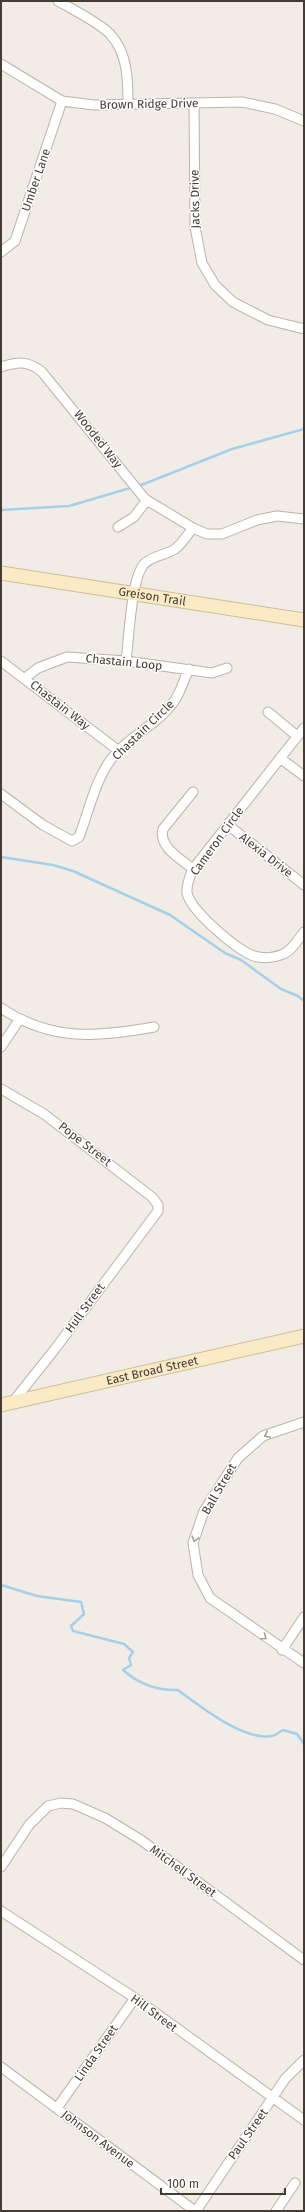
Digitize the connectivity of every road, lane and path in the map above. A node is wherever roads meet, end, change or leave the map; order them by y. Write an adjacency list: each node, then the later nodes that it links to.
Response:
1 (58, 1): 5 (street)
2 (1, 64): 3 (street, Brown Ridge Drive)
3 (62, 101): 5 (street, Brown Ridge Drive); 7 (street, Umber Lane)
4 (194, 103): 5 (street, Brown Ridge Drive); 6 (street, Brown Ridge Drive); 8 (street, Jacks Drive)
5 (128, 104)
6 (304, 121)
7 (1, 252)
8 (304, 330)
9 (1, 367): 10 (street, Wooded Way)
10 (148, 500): 12 (street); 13 (street, Wooded Way)
11 (304, 519): 13 (street, Wooded Way)
12 (118, 527)
13 (193, 528): 15 (street)
14 (1, 573): 15 (street, Greison Trail)
15 (135, 593): 16 (street, Greison Trail); 18 (street)
16 (304, 620)
17 (1, 661): 21 (street, Chastain Way)
18 (126, 661): 20 (street, Chastain Loop); 21 (street, Chastain Loop)
19 (226, 668): 20 (street, Chastain Loop)
20 (188, 669): 25 (street, Chastain Circle)
21 (25, 678): 25 (street, Chastain Way)
22 (268, 712): 24 (street)
23 (304, 728): 24 (street, Cameron Circle)
24 (297, 736): 26 (street, Cameron Circle)
25 (119, 751): 29 (street, Chastain Circle)
26 (280, 758): 27 (street); 30 (street, Cameron Circle)
27 (304, 776)
28 (193, 792): 31 (street)
29 (1, 794)
30 (228, 825): 31 (street, Cameron Circle); 32 (street, Alexia Drive)
31 (193, 869): 33 (street, Cameron Circle)
32 (304, 885)
33 (304, 932)
34 (1, 1008): 35 (street)
35 (19, 1020): 36 (street); 37 (street)
36 (154, 1027)
37 (1, 1047)
38 (1, 1089): 39 (street, Pope Street)
39 (158, 1211): 41 (street, Hull Street)
40 (304, 1336): 41 (street, East Broad Street)
41 (6, 1405)
42 (304, 1422): 44 (street, Ball Street, one-way to 44)
43 (304, 1617): 44 (street)
44 (282, 1650): 45 (street, Ball Street)
45 (304, 1663)
46 (1, 1867): 48 (street, Mitchell Street)
47 (1, 1911): 49 (street, Hill Street)
48 (304, 1960)
49 (134, 1998): 52 (street, Hill Street); 53 (street, Linda Street)
50 (304, 2060): 52 (street, Paul Street)
51 (1, 2067): 53 (street, Johnson Avenue)
52 (273, 2098): 54 (street, Hill Street); 56 (street, Paul Street)
53 (57, 2108): 56 (street, Johnson Avenue)
54 (304, 2120)
55 (295, 2182): 57 (street)
56 (195, 2211)
57 (276, 2211)

